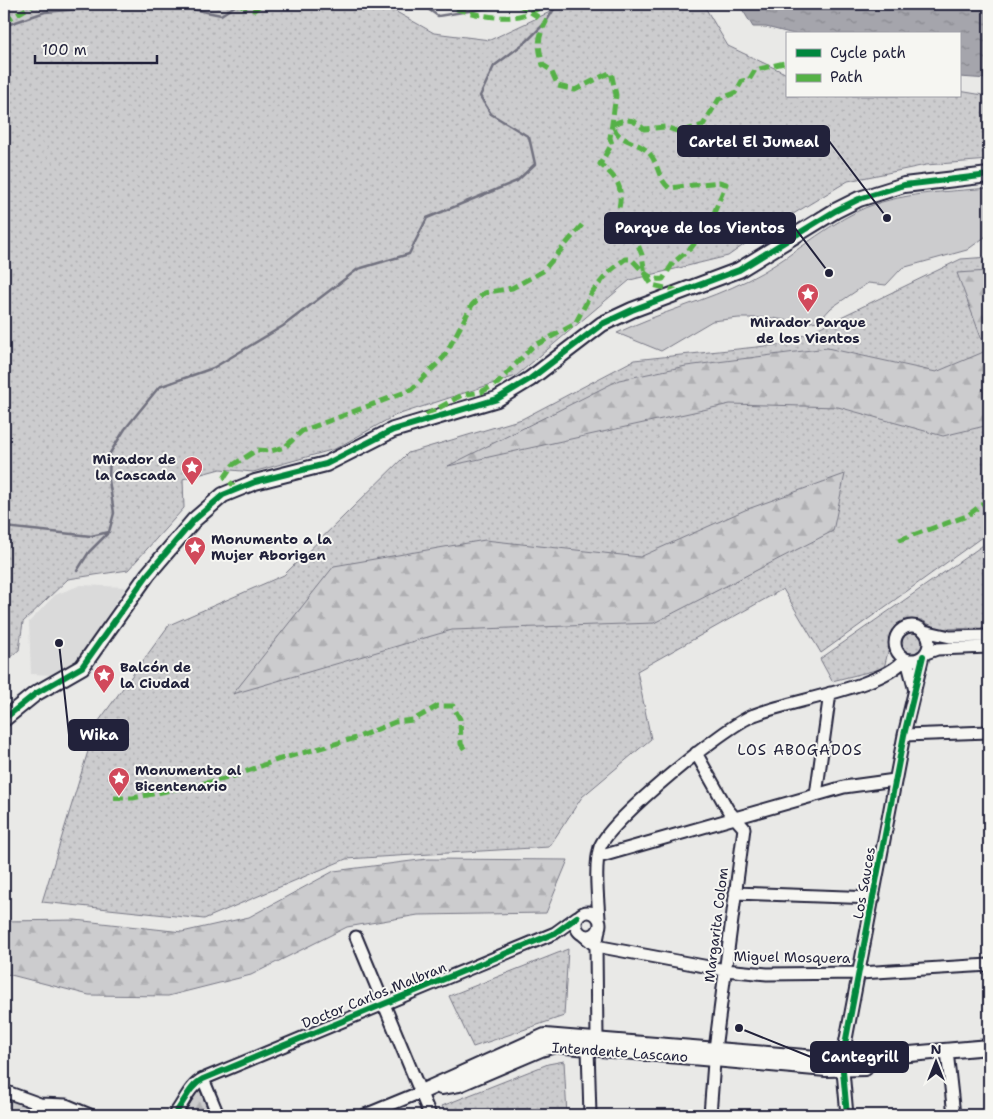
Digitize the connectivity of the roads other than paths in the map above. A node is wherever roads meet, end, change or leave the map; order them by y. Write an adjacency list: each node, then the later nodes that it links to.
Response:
1 (989, 175): 11 (main road)
2 (924, 631): 3 (street); 4 (street); 6 (street)
3 (989, 636)
4 (895, 647): 7 (street); 8 (street)
5 (989, 647): 6 (street)
6 (925, 655): 7 (street); 9 (street, Los Sauces)
7 (906, 660): 8 (street); 9 (street, Los Sauces)
8 (886, 674): 10 (street)
9 (915, 691): 13 (street, Los Sauces)
10 (830, 694): 14 (street); 16 (street)
11 (4, 719)
12 (989, 732): 13 (street)
13 (904, 735): 15 (street, Los Sauces)
14 (696, 753): 17 (street, Margarita Colom); 18 (street)
15 (895, 780): 16 (street); 21 (street, Los Sauces)
16 (816, 795): 17 (street)
17 (736, 818): 18 (street); 20 (street, Margarita Colom)
18 (598, 857): 19 (street)
19 (598, 891): 22 (street, Doctor Carlos Malbran); 23 (street)
20 (735, 893): 21 (street); 29 (street, Margarita Colom)
21 (874, 898): 30 (street, Los Sauces)
22 (580, 915): 23 (street); 24 (street, Doctor Carlos Malbran); 25 (street)
23 (599, 925): 25 (street); 27 (street)
24 (555, 933): 25 (street, Doctor Carlos Malbran); 31 (street, Doctor Carlos Malbran)
25 (580, 933): 27 (street)
26 (356, 937): 31 (street)
27 (596, 946): 29 (street, Miguel Mosquera); 32 (street)
28 (989, 965): 30 (street, Miguel Mosquera)
29 (725, 970): 30 (street, Miguel Mosquera); 34 (street, Margarita Colom)
30 (860, 973): 37 (street, Los Sauces)
31 (383, 1005): 38 (street, Doctor Carlos Malbran); 40 (street)
32 (593, 1043): 34 (main road, Intendente Lascano); 40 (main road, Intendente Lascano); 46 (street)
33 (989, 1047): 35 (main road, Intendente Lascano)
34 (715, 1054): 37 (main road, Intendente Lascano); 47 (street, Margarita Colom)
35 (948, 1056): 36 (main road, Intendente Lascano); 37 (main road, Intendente Lascano); 49 (street)
36 (989, 1056)
37 (842, 1065): 48 (street, Los Sauces)
38 (203, 1079): 42 (street); 43 (street)
39 (4, 1092): 41 (street)
40 (421, 1092): 44 (street); 45 (street)
41 (90, 1115)
42 (174, 1115)
43 (218, 1115)
44 (364, 1115)
45 (430, 1115)
46 (590, 1115)
47 (710, 1115)
48 (847, 1115)
49 (954, 1115)

